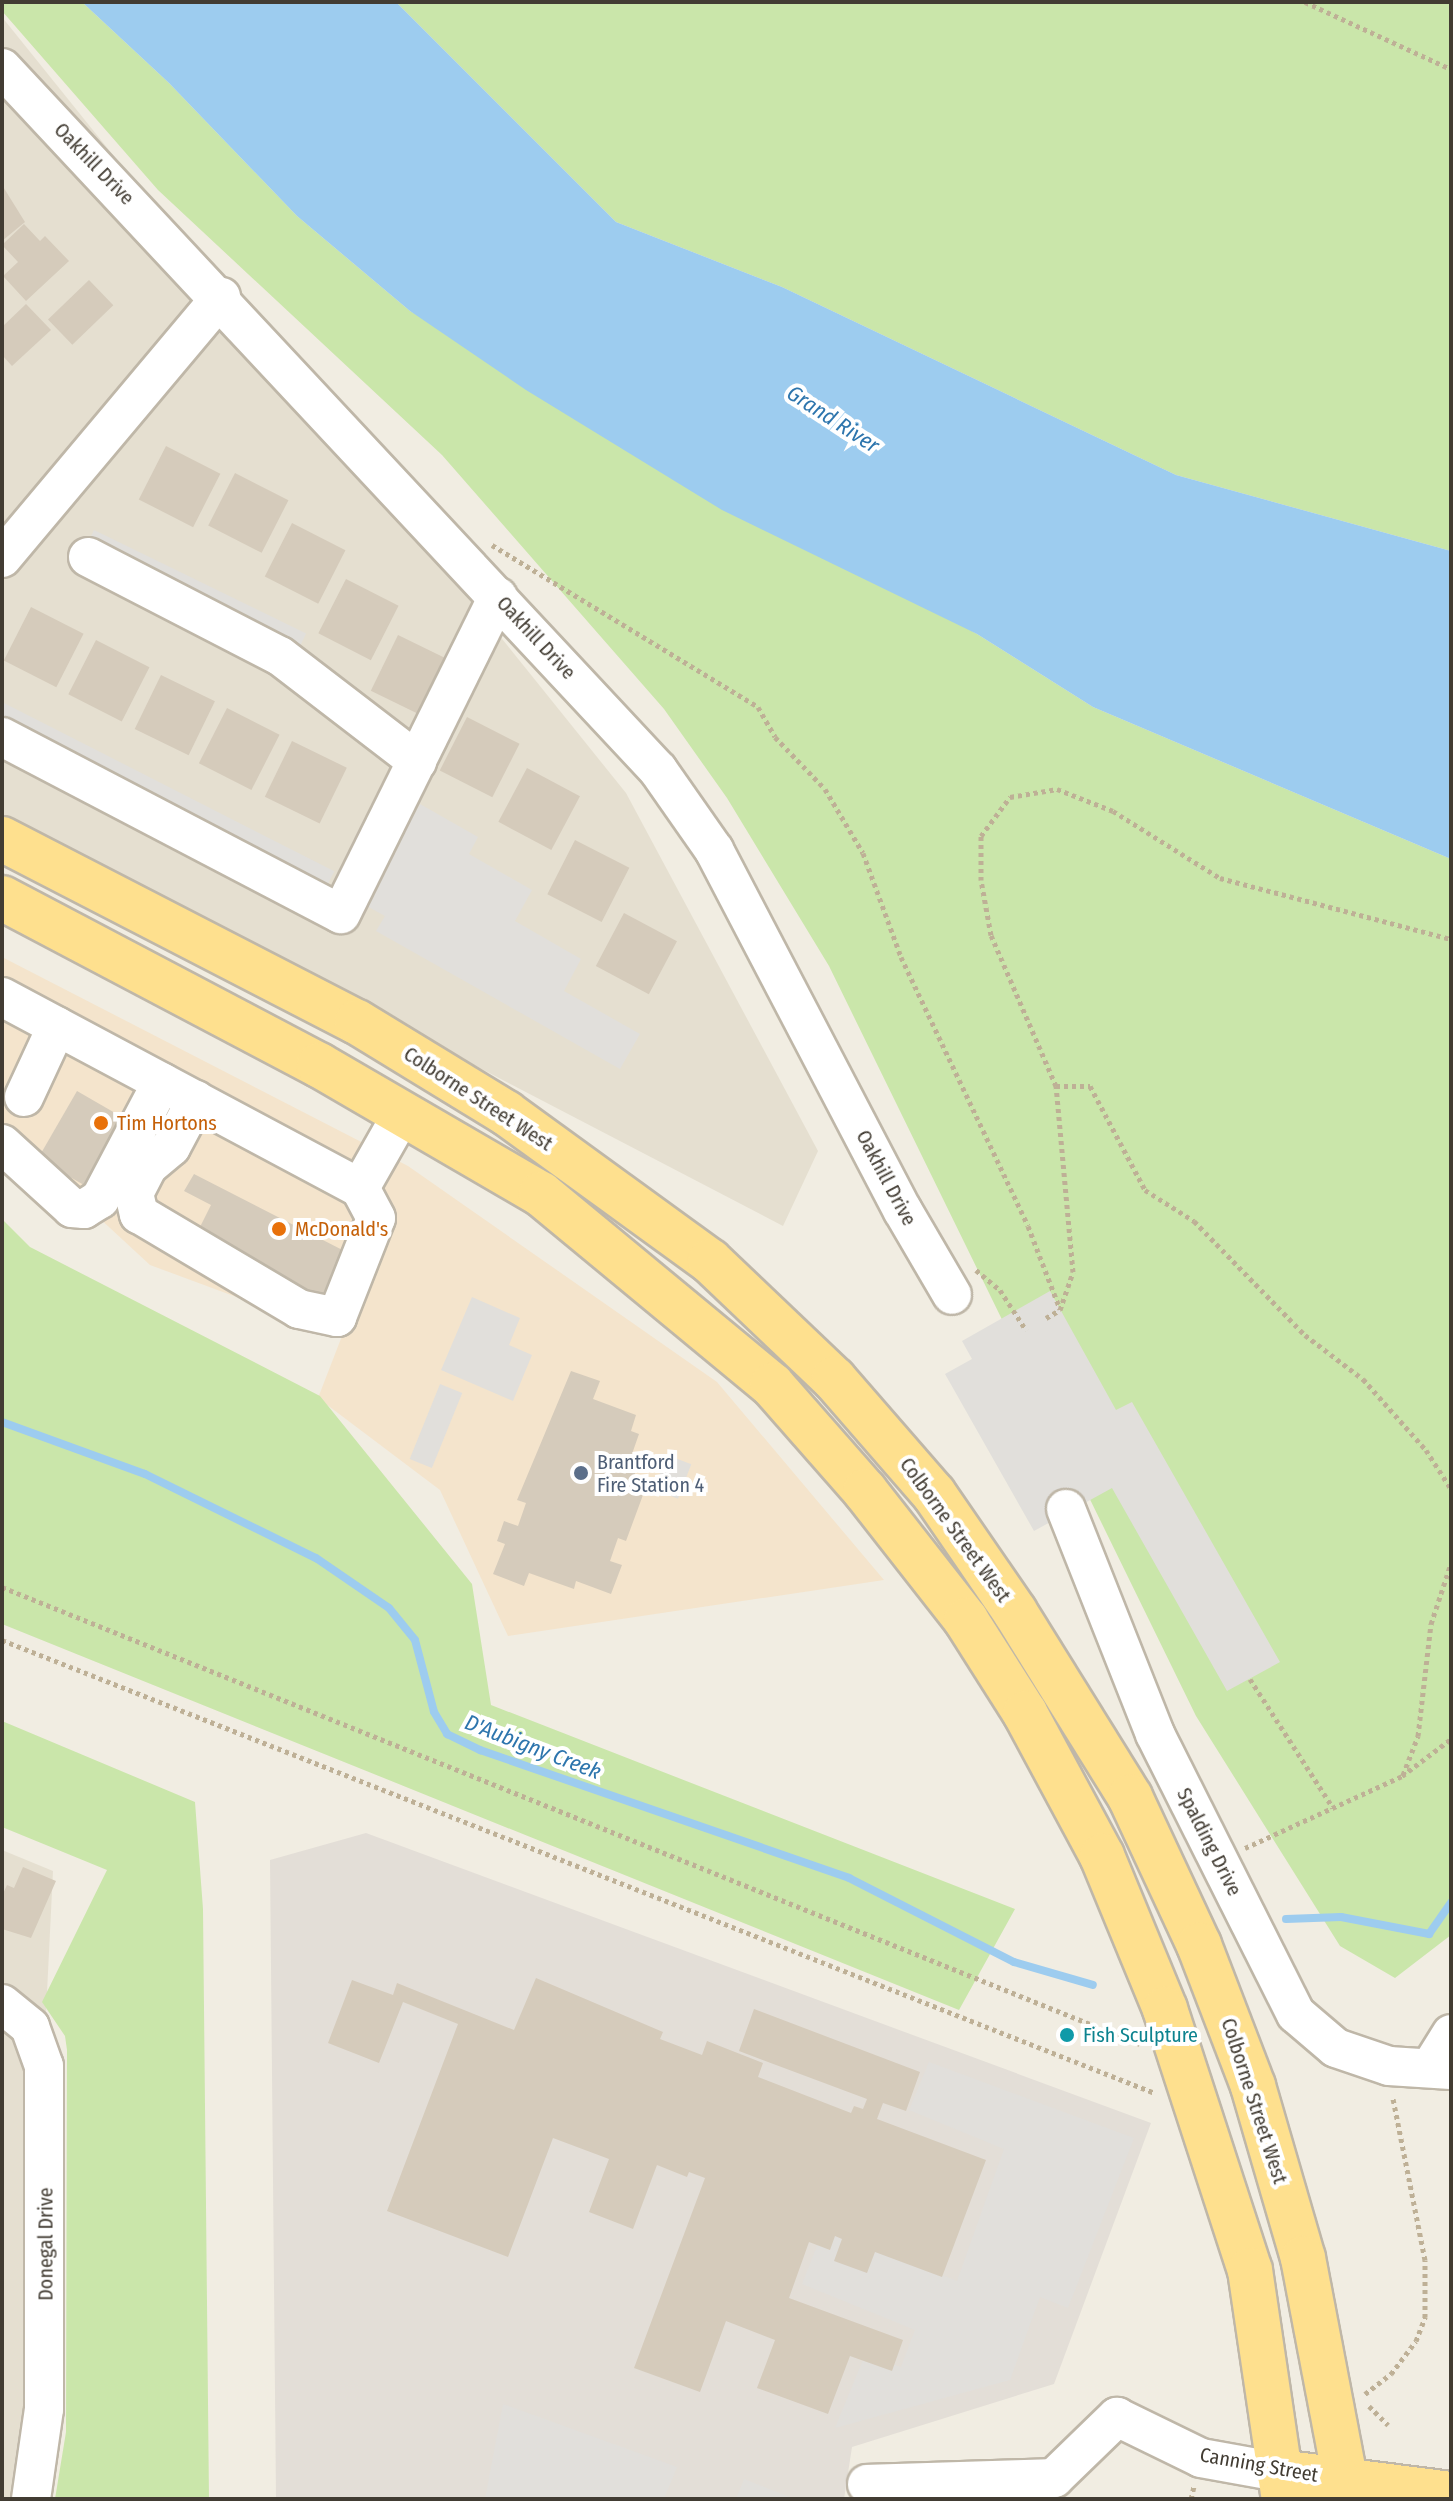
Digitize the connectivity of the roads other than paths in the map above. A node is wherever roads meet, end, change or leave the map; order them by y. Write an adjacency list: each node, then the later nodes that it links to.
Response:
1 (2, 68): 2 (street, Oakhill Drive)
2 (221, 297): 4 (street); 5 (street, Oakhill Drive)
3 (88, 557): 7 (street)
4 (2, 558)
5 (498, 597): 7 (street); 19 (street, Oakhill Drive)
6 (2, 737): 7 (street)
7 (417, 761)
8 (2, 839): 26 (main road, Colborne Street West)
9 (2, 898): 15 (main road)
10 (2, 998): 11 (street)
11 (57, 1026): 12 (street); 14 (street)
12 (162, 1082): 13 (street); 17 (street)
13 (196, 1100): 18 (street); 18 (street)
14 (13, 1109): 17 (street)
15 (403, 1112): 18 (street); 25 (main road)
16 (2, 1144): 17 (street)
17 (35, 1175)
18 (360, 1188)
19 (952, 1295)
20 (1066, 1509): 23 (street, Spalding Drive)
21 (2, 2004): 28 (street, Donegal Drive)
22 (1451, 2034): 23 (street)
23 (1441, 2069)
24 (867, 2484): 25 (street, Canning Street)
25 (1282, 2486): 26 (main road, Canning Street)
26 (1349, 2490): 27 (main road)
27 (1451, 2494)
28 (31, 2499)

